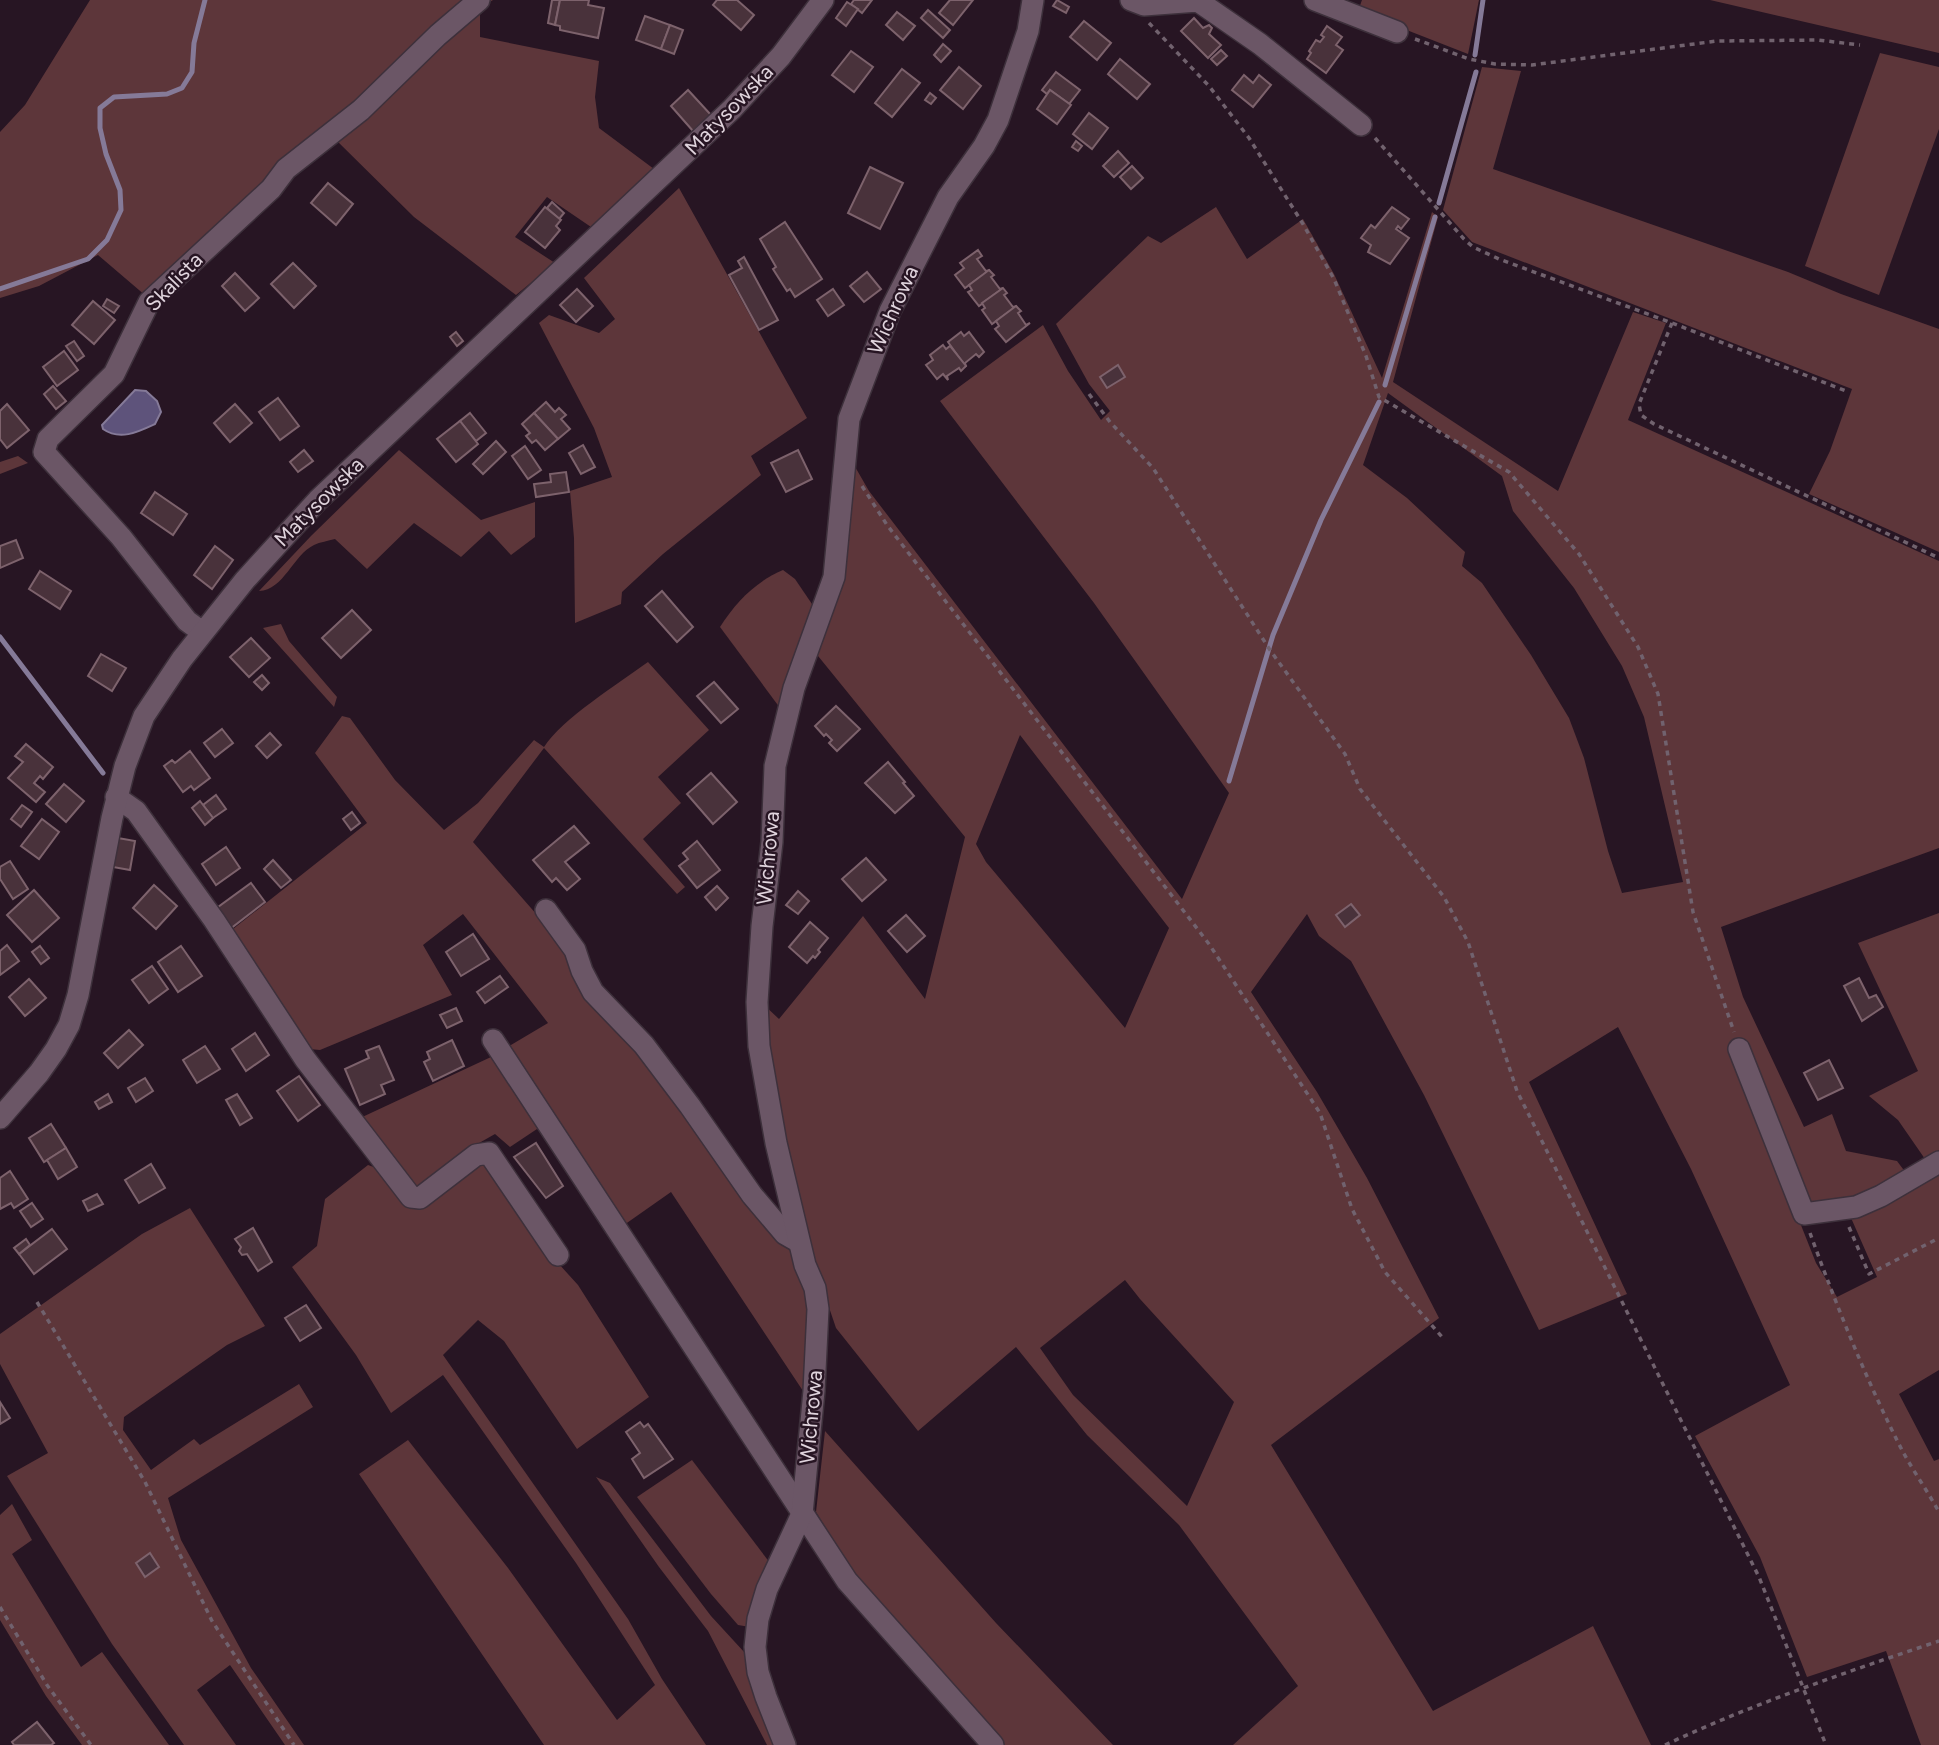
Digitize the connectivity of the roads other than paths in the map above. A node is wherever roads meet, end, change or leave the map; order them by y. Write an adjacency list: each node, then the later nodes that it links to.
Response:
1 (479, 0): 8 (street, Skalista)
2 (823, 0): 8 (street, Matysowska)
3 (1033, 0): 15 (street, Wichrowa)
4 (1315, 0): 6 (street)
5 (1137, 8): 7 (street)
6 (1397, 32)
7 (1361, 125)
8 (202, 632): 9 (street, Matysowska)
9 (116, 797): 13 (street, Matysowska); 16 (street)
10 (545, 910): 15 (street)
11 (493, 1040): 17 (street)
12 (1739, 1049): 14 (street)
13 (0, 1118)
14 (1939, 1162)
15 (799, 1242): 17 (street, Wichrowa)
16 (558, 1255)
17 (802, 1514): 18 (street, Wichrowa); 19 (street)
18 (785, 1745)
19 (993, 1745)

